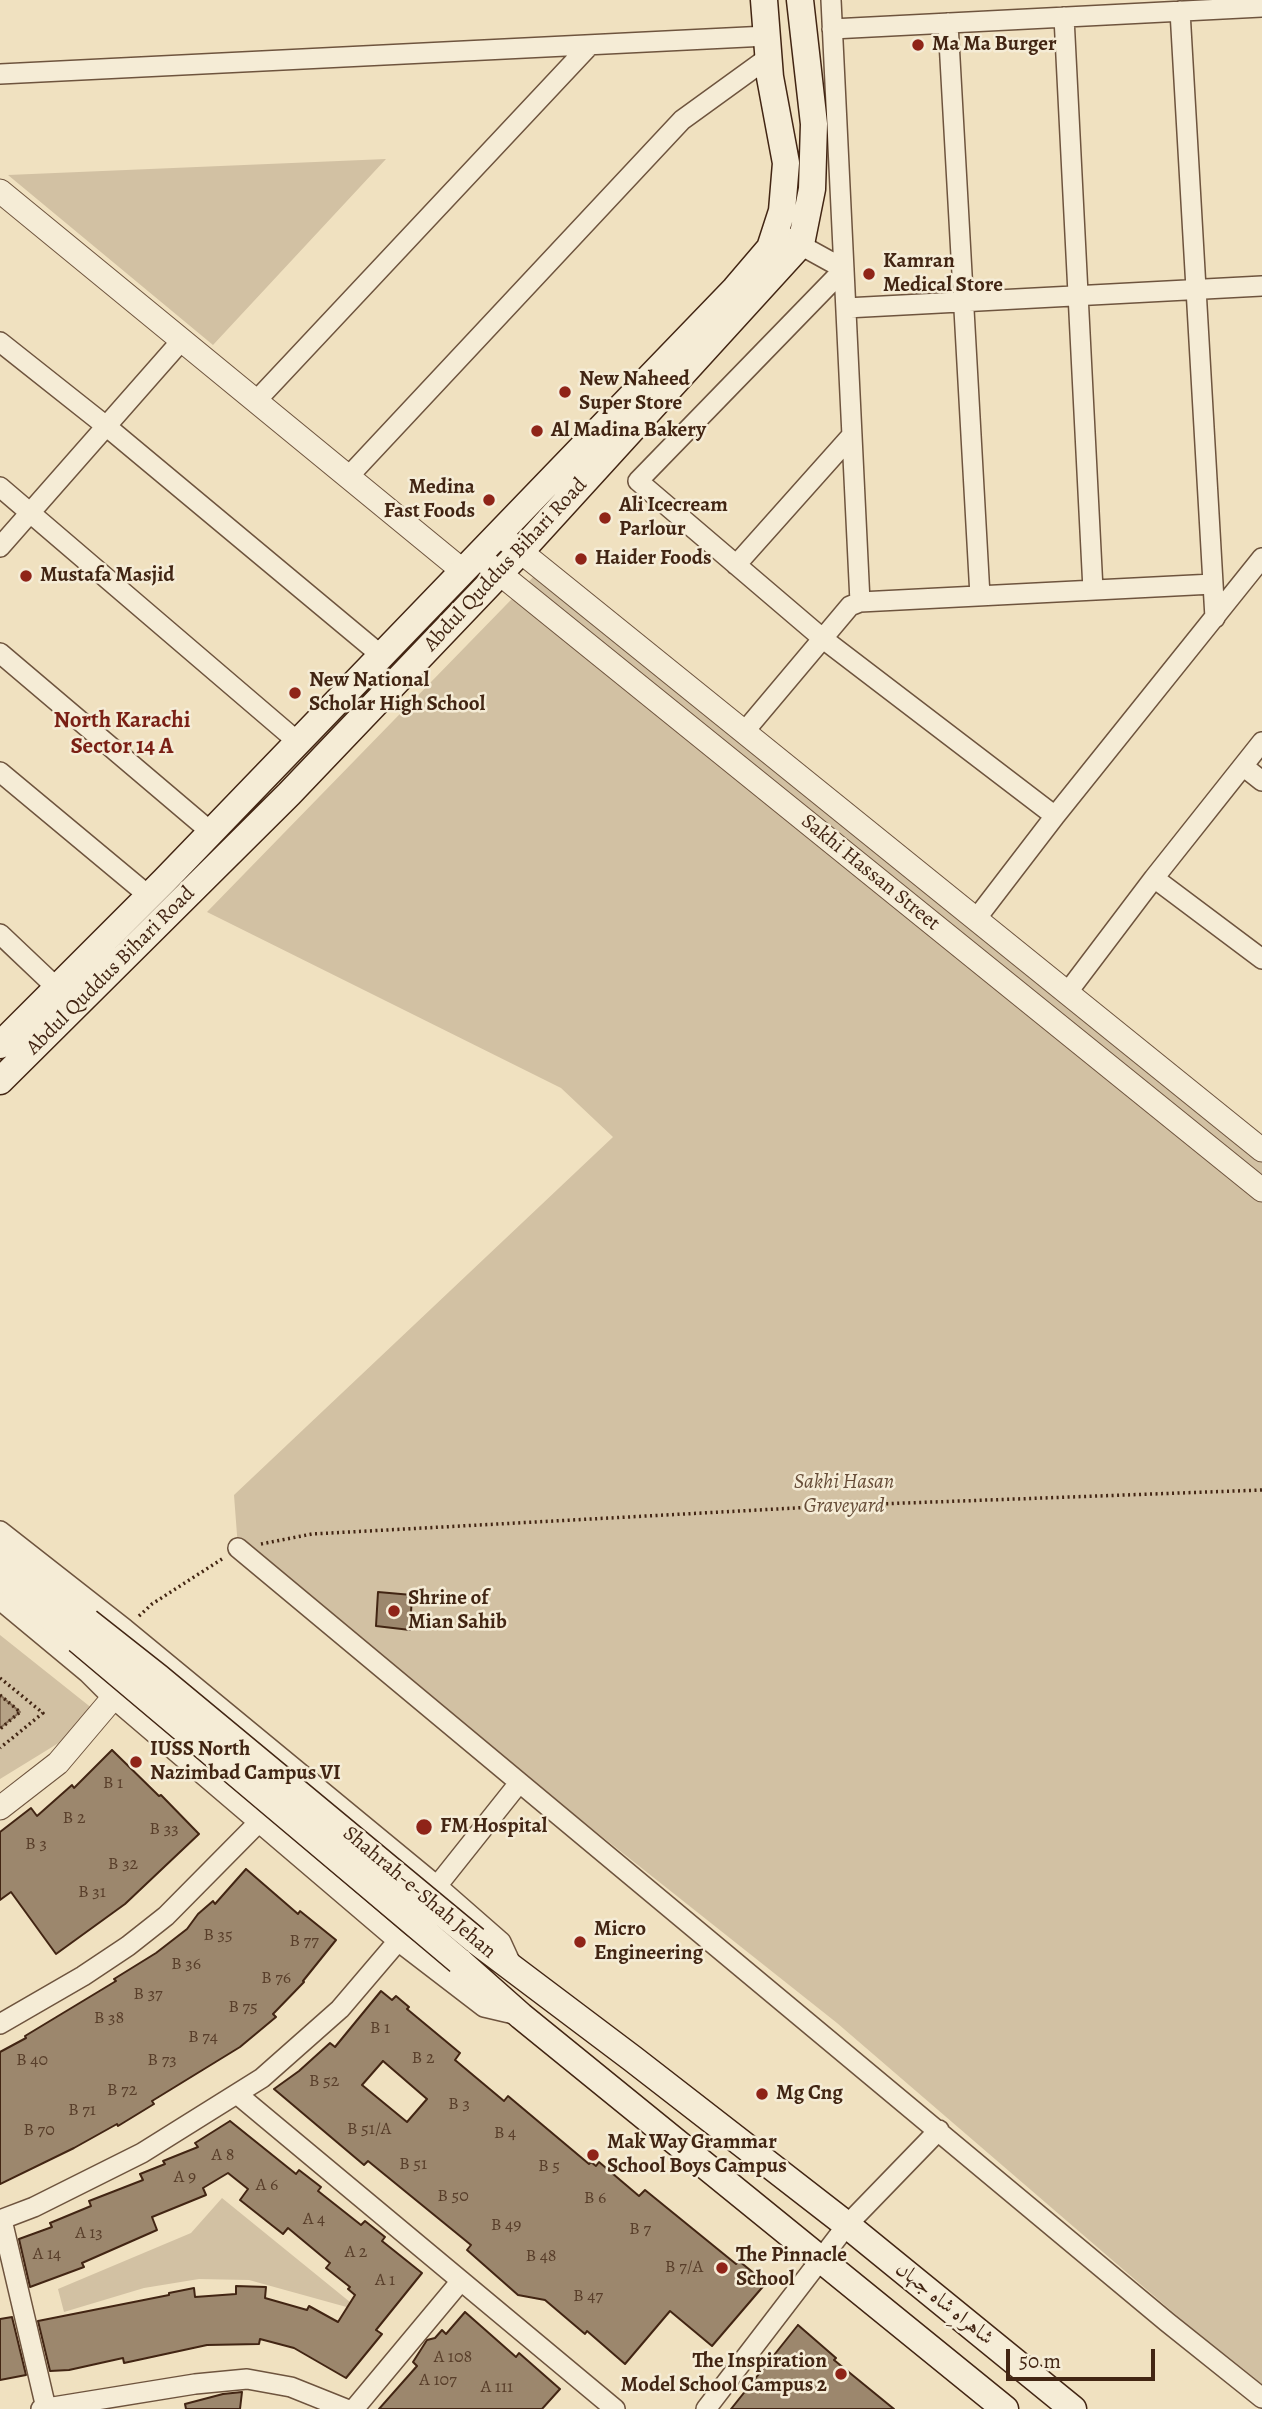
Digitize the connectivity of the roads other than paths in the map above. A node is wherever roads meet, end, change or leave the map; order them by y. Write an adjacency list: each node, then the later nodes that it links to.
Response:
1 (764, 0): 10 (main road, Abdul Quddus Bihari Road)
2 (800, 0): 14 (main road)
3 (831, 0): 8 (street)
4 (1262, 7): 5 (street)
5 (1180, 11): 6 (street); 17 (street)
6 (1064, 17): 7 (street); 18 (street)
7 (948, 23): 8 (street); 19 (street)
8 (832, 29): 15 (street)
9 (590, 45): 10 (street); 11 (street); 23 (street)
10 (768, 46): 13 (main road, Abdul Quddus Bihari Road); 26 (street)
11 (0, 74)
12 (0, 191): 21 (street, Sakhi Hassan Street)
13 (775, 231): 14 (street); 29 (main road, Abdul Quddus Bihari Road)
14 (801, 244): 15 (street); 31 (main road, Abdul Quddus Bihari Road)
15 (844, 269): 20 (street); 34 (street)
16 (1262, 286): 17 (street)
17 (1196, 291): 18 (street); 36 (street)
18 (1077, 296): 19 (street); 37 (street)
19 (965, 302): 20 (street); 38 (street)
20 (846, 307): 25 (street)
21 (182, 340): 23 (street, Sakhi Hassan Street); 24 (street)
22 (0, 342): 24 (street)
23 (256, 401): 26 (street, Sakhi Hassan Street)
24 (106, 426): 28 (street); 43 (street)
25 (852, 435): 34 (street); 39 (street)
26 (348, 477): 33 (street, Sakhi Hassan Street)
27 (0, 487): 28 (street)
28 (31, 512): 30 (street); 45 (street)
29 (499, 534): 31 (street, Sakhi Hassan Street); 33 (main road, Abdul Quddus Bihari Road)
30 (0, 547)
31 (521, 551): 35 (main road, Abdul Quddus Bihari Road); 44 (street, Sakhi Hassan Street)
32 (1262, 558): 40 (street)
33 (470, 564): 35 (street, Sakhi Hassan Street); 43 (main road, Abdul Quddus Bihari Road)
34 (736, 565): 41 (street)
35 (499, 573): 60 (main road, Abdul Quddus Bihari Road); 62 (street, Sakhi Hassan Street)
36 (1213, 584): 37 (street); 40 (street)
37 (1093, 590): 38 (street)
38 (980, 596): 39 (street)
39 (860, 602): 41 (street)
40 (1215, 618): 50 (street)
41 (822, 638): 44 (street); 50 (street)
42 (0, 653): 51 (street)
43 (382, 656): 45 (main road, Abdul Quddus Bihari Road)
44 (744, 732): 54 (street, Sakhi Hassan Street)
45 (298, 742): 51 (main road, Abdul Quddus Bihari Road)
46 (1262, 742): 47 (street)
47 (1243, 766): 49 (street); 52 (street)
48 (0, 772): 53 (street)
49 (1262, 781)
50 (1055, 816): 54 (street)
51 (211, 832): 53 (main road, Abdul Quddus Bihari Road)
52 (1154, 878): 56 (street); 58 (street)
53 (149, 896): 57 (main road, Abdul Quddus Bihari Road)
54 (976, 919): 58 (street, Sakhi Hassan Street)
55 (0, 934): 57 (street)
56 (1262, 959)
57 (57, 988): 59 (main road, Abdul Quddus Bihari Road)
58 (1067, 993): 61 (street, Sakhi Hassan Street)
59 (0, 1045)
60 (0, 1081)
61 (1262, 1150)
62 (1262, 1190)
63 (0, 1531): 68 (street)
64 (238, 1548): 71 (street)
65 (0, 1550): 76 (main road, Shahrah-e-Shah Jehan, bridge)
66 (0, 1574): 76 (main road, Shahrah-e-Shah Jehan, bridge)
67 (0, 1600): 69 (street)
68 (125, 1629): 69 (street); 74 (street)
69 (88, 1673): 70 (street)
70 (113, 1699): 72 (street); 73 (street)
71 (519, 1783): 74 (street); 81 (street)
72 (0, 1808)
73 (260, 1822): 75 (street); 79 (street)
74 (437, 1886): 77 (street)
75 (398, 1941): 78 (street); 80 (street)
76 (467, 1950): 77 (main road, Shahrah-e-Shah Jehan); 78 (main road, Shahrah-e-Shah Jehan)
77 (515, 1972): 83 (main road, Shahrah-e-Shah Jehan)
78 (521, 2016): 84 (main road, Shahrah-e-Shah Jehan)
79 (0, 2024)
80 (237, 2094): 82 (street); 85 (street)
81 (939, 2130): 83 (street); 86 (street)
82 (1, 2220): 88 (street)
83 (847, 2225): 84 (street); 94 (main road, شاہراہِ شاہ جہاں)
84 (820, 2258): 92 (street); 93 (main road, شاہراہِ شاہ جہاں)
85 (460, 2281): 87 (street); 90 (street)
86 (1262, 2398)
87 (593, 2402): 91 (street)
88 (44, 2409): 89 (street)
89 (346, 2409)
90 (354, 2409)
91 (615, 2409)
92 (706, 2409)
93 (1005, 2409)
94 (1073, 2409)

